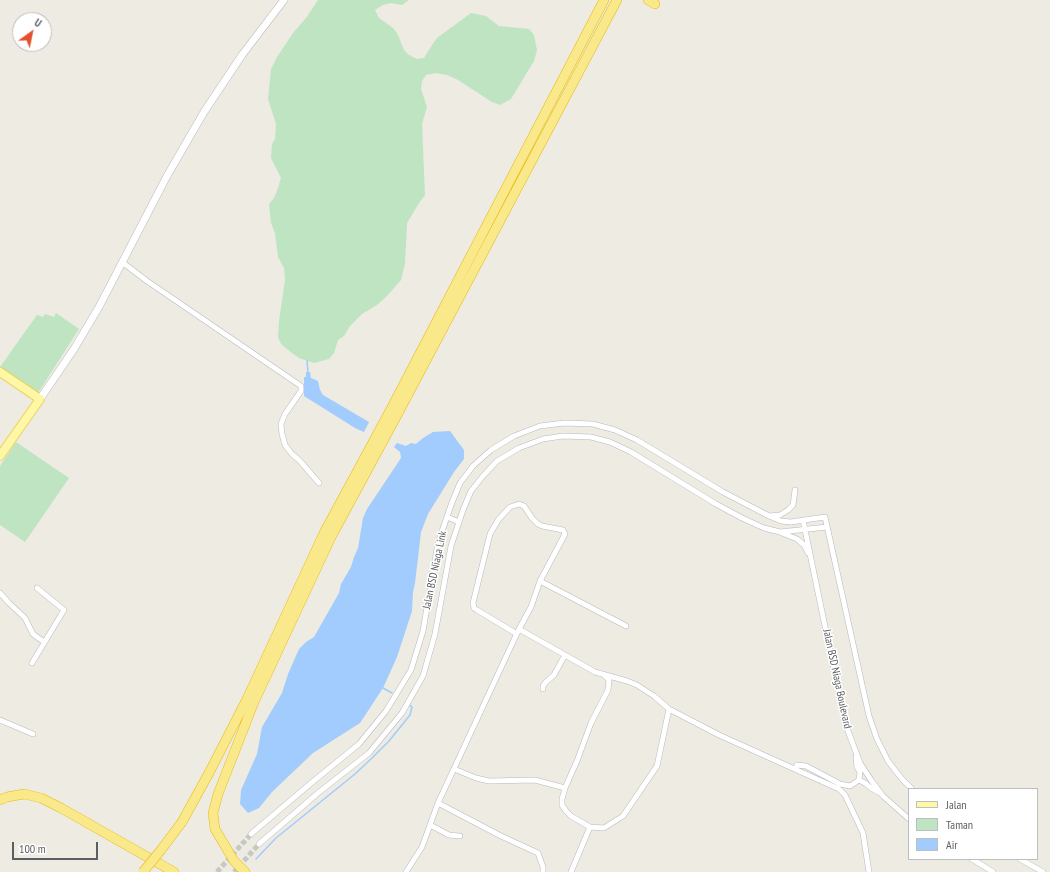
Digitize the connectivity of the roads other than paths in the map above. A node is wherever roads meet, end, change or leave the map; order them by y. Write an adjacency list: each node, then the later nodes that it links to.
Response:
1 (284, 0): 4 (main road)
2 (604, 0): 49 (highway, bridge)
3 (617, 0): 51 (highway)
4 (122, 262): 6 (main road); 8 (street)
5 (0, 372): 6 (main road)
6 (40, 399): 7 (main road)
7 (0, 456)
8 (319, 483)
9 (795, 490): 10 (street)
10 (769, 516): 11 (street, Jalan BSD Niaga Link); 13 (street, Jalan BSD Niaga Link)
11 (447, 517): 14 (street); 44 (street, Jalan BSD Niaga Link)
12 (825, 517): 13 (street, Jalan BSD Niaga Link); 15 (street, Jalan BSD Niaga Boulevard)
13 (803, 520): 16 (street, Jalan BSD Niaga Boulevard)
14 (459, 522): 17 (street, Jalan BSD Niaga Link); 46 (street, Jalan BSD Niaga Link)
15 (827, 527): 16 (street, Jalan BSD Niaga Link); 37 (street, Jalan BSD Niaga Boulevard)
16 (805, 529): 17 (street, Jalan BSD Niaga Link); 18 (street, Jalan BSD Niaga Boulevard)
17 (780, 532): 18 (street)
18 (812, 559): 32 (street, Jalan BSD Niaga Boulevard)
19 (540, 581): 22 (street); 23 (street); 23 (street)
20 (37, 588): 24 (street)
21 (1, 594): 24 (street)
22 (626, 626)
23 (518, 631): 25 (street); 34 (street)
24 (44, 642): 26 (street)
25 (565, 655): 27 (street); 28 (street)
26 (32, 663)
27 (603, 674): 29 (street); 36 (street)
28 (543, 689)
29 (669, 709): 33 (street); 43 (street)
30 (0, 720): 31 (street)
31 (33, 734)
32 (855, 749): 35 (street); 38 (street, Jalan BSD Niaga Boulevard)
33 (795, 769): 35 (street); 55 (street)
34 (454, 770): 36 (street); 40 (street)
35 (859, 780): 38 (street)
36 (565, 788): 43 (street)
37 (911, 788)
38 (883, 796): 41 (street, Jalan BSD Niaga Boulevard)
39 (0, 800): 50 (highway)
40 (438, 803): 42 (street); 53 (street)
41 (908, 818)
42 (430, 825): 45 (street); 52 (street)
43 (590, 827): 54 (street)
44 (251, 834)
45 (460, 836)
46 (259, 844)
47 (974, 860): 56 (street)
48 (1022, 860): 57 (street)
49 (144, 872)
50 (174, 872)
51 (245, 872)
52 (406, 872)
53 (543, 872)
54 (571, 872)
55 (869, 872)
56 (993, 872)
57 (1043, 872)

